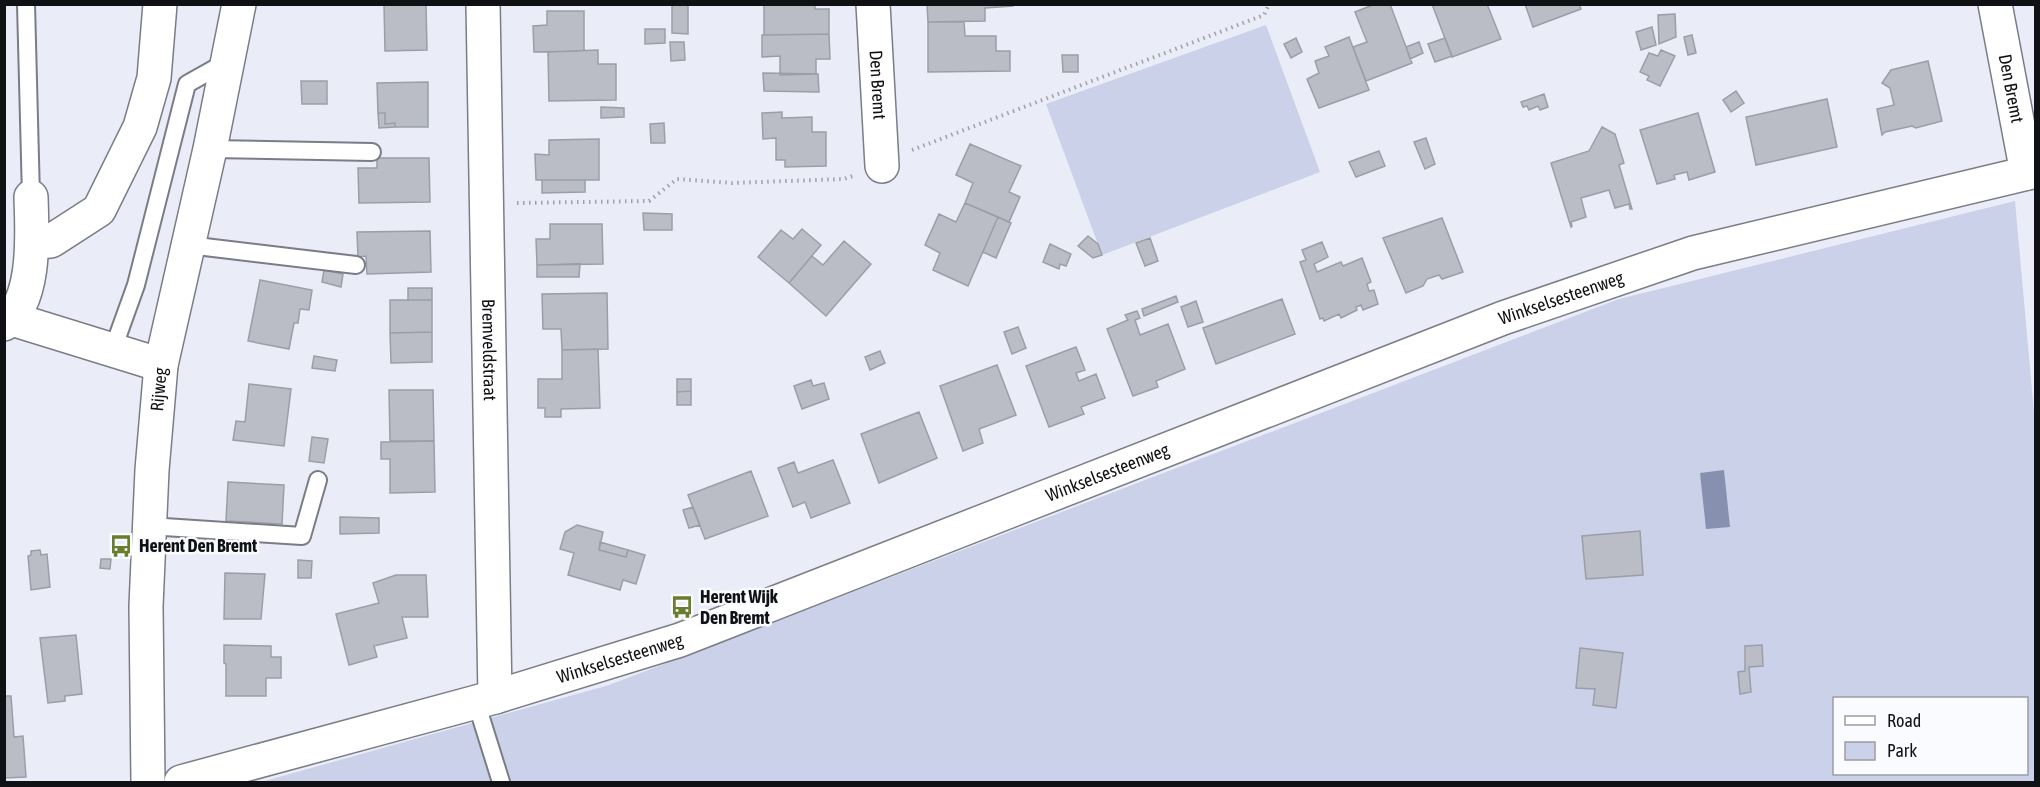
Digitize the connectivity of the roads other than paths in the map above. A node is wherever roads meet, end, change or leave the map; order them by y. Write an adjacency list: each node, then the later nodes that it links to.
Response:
1 (27, 4): 12 (lane)
2 (160, 4): 13 (street)
3 (239, 4): 7 (street, Rijweg)
4 (483, 4): 21 (street, Bremveldstraat)
5 (873, 4): 10 (street, Den Bremt)
6 (1995, 4): 11 (street, Den Bremt)
7 (228, 61): 8 (street, Rijweg); 17 (lane)
8 (210, 149): 9 (lane); 14 (street, Rijweg)
9 (372, 152)
10 (882, 166)
11 (2031, 172): 21 (street, Winkselsesteenweg)
12 (31, 196): 13 (street)
13 (32, 242): 16 (street)
14 (188, 245): 15 (lane); 18 (street, Rijweg)
15 (356, 265)
16 (8, 321): 17 (street)
17 (113, 349): 18 (street)
18 (161, 365): 20 (street, Rijweg)
19 (318, 480): 20 (lane)
20 (149, 526): 22 (street, Rijweg)
21 (485, 700): 23 (street, Winkselsesteenweg); 24 (lane)
22 (148, 783)
23 (181, 783)
24 (501, 783)

